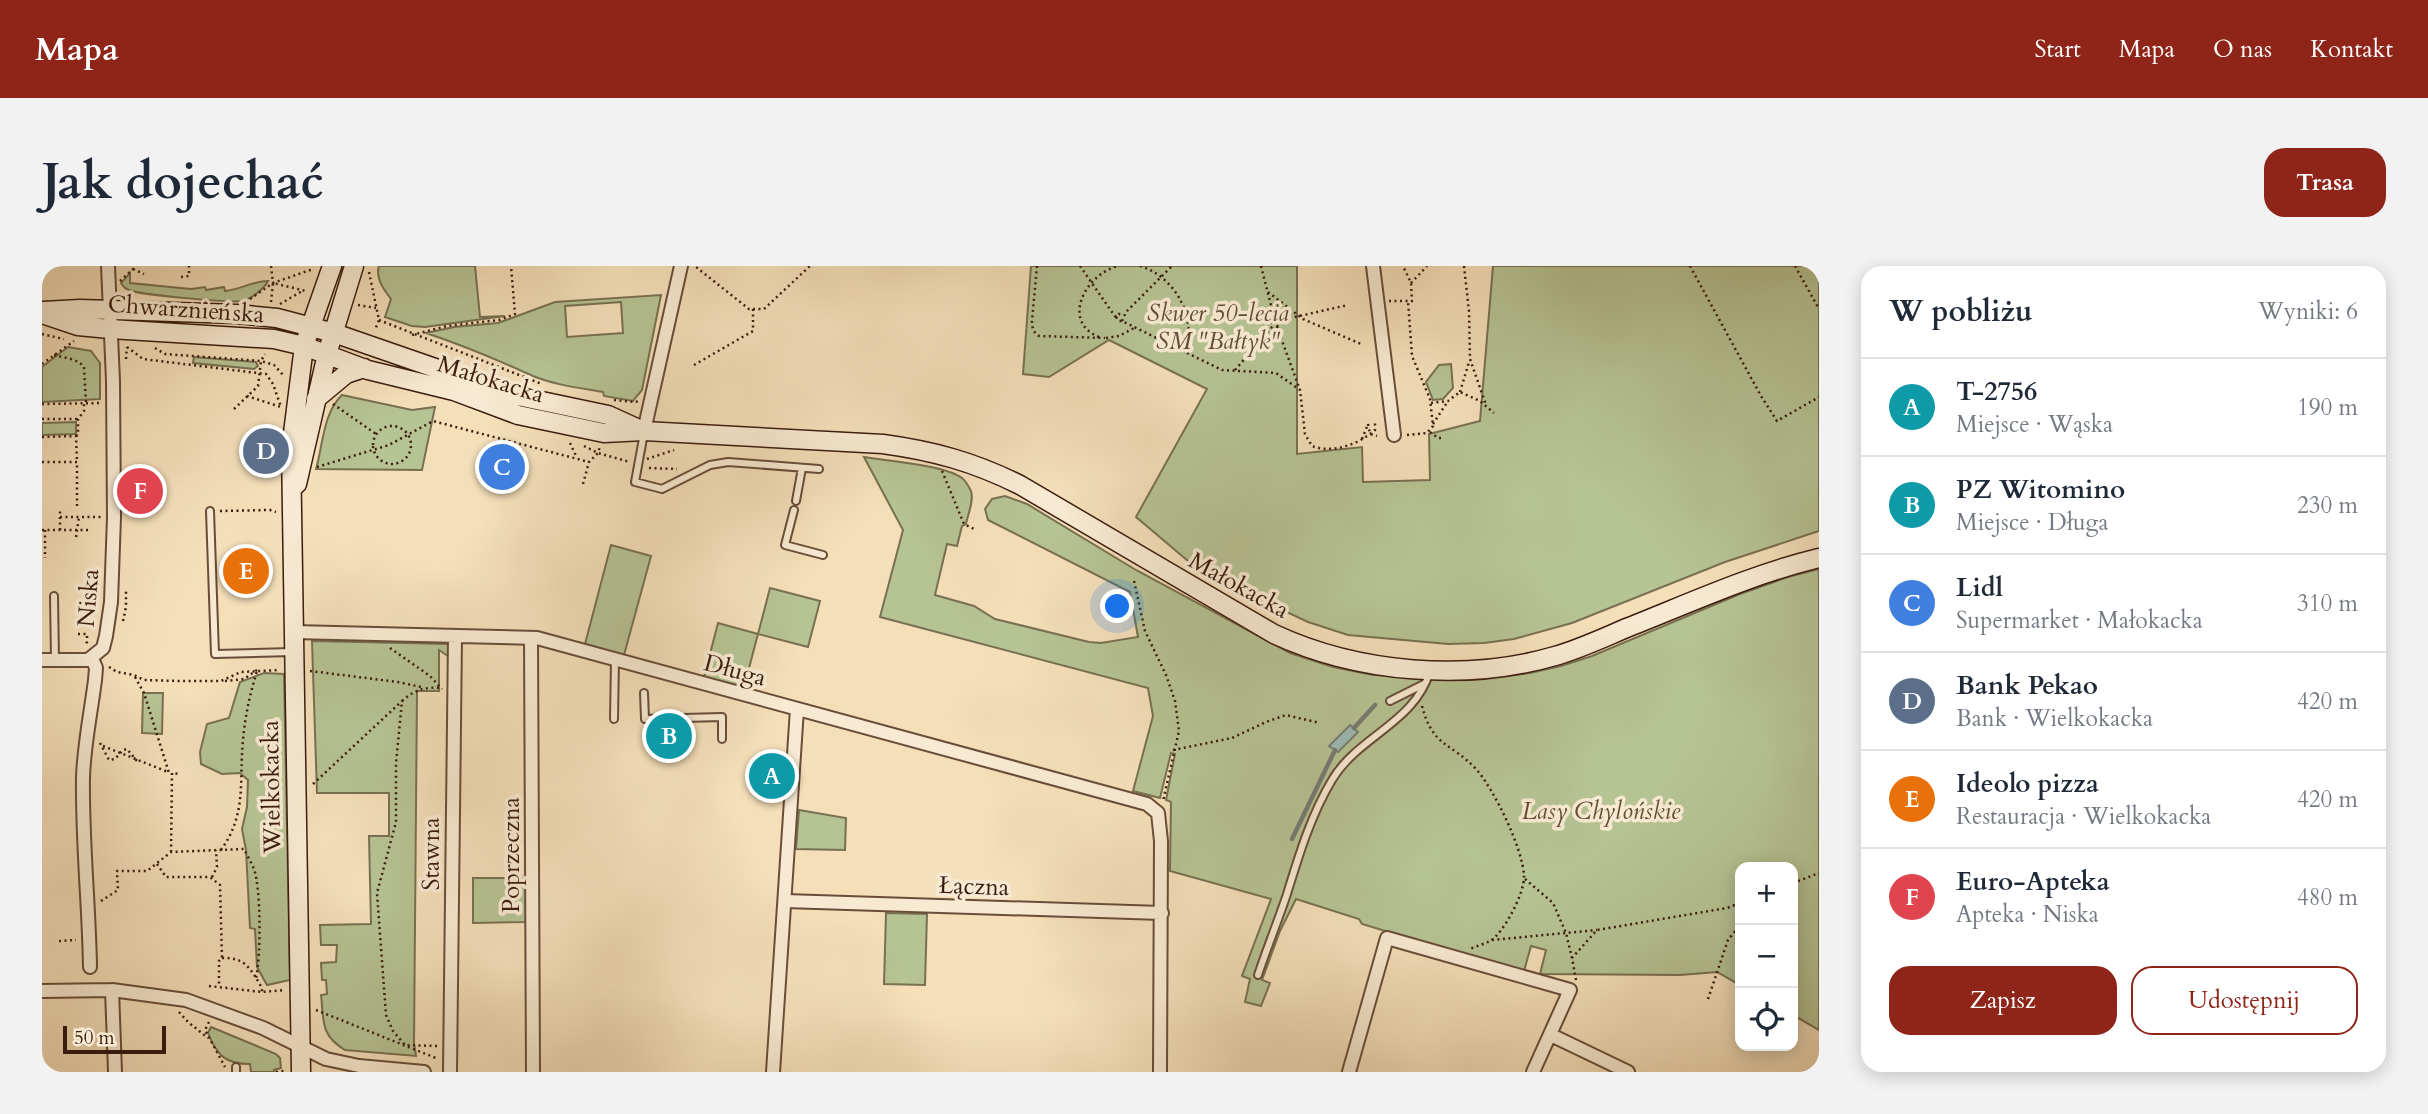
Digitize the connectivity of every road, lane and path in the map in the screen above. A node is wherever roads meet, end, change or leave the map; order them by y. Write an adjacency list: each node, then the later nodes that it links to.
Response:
1 (108, 266): 42 (street, Niska)
2 (189, 266): 26 (path)
3 (271, 266): 28 (path)
4 (355, 266): 56 (main road, Wielkokacka)
5 (370, 266): 39 (path)
6 (511, 266): 58 (path)
7 (681, 266): 98 (street)
8 (810, 266): 40 (path)
9 (1037, 266): 59 (path)
10 (1080, 266): 27 (path)
11 (1118, 266): 27 (path)
12 (1140, 266): 25 (path)
13 (1172, 266): 25 (path)
14 (1261, 266): 31 (path)
15 (1373, 266): 32 (street)
16 (1403, 266): 29 (path)
17 (1427, 266): 29 (path)
18 (1464, 266): 68 (path)
19 (1690, 266): 82 (path)
20 (1795, 266): 41 (path)
21 (134, 267): 24 (path); 30 (path)
22 (324, 267): 28 (path); 51 (main road, Wielkokacka)
23 (696, 267): 40 (path)
24 (144, 274)
25 (1161, 276): 44 (path); 64 (path)
26 (181, 277)
27 (1091, 282): 45 (path); 59 (path)
28 (273, 283): 34 (path); 36 (path); 38 (path)
29 (1411, 283): 33 (path)
30 (118, 284)
31 (1268, 292): 46 (path); 47 (path)
32 (1379, 301): 33 (path); 103 (street)
33 (1408, 301): 88 (path)
34 (244, 303)
35 (351, 304): 39 (path)
36 (270, 305)
37 (1348, 305): 46 (path)
38 (279, 306)
39 (376, 308): 48 (path)
40 (753, 309): 72 (path)
41 (1819, 309)
42 (109, 310): 43 (main road, Chwarznieńska); 51 (main road, Chwarznieńska); 55 (street, Niska)
43 (42, 312): 55 (main road, Chwarznieńska)
44 (1123, 315): 45 (path); 49 (path)
45 (1116, 317): 49 (path)
46 (1299, 317): 50 (path); 60 (path)
47 (1275, 318): 50 (path); 53 (path)
48 (379, 320): 52 (path); 58 (path)
49 (1122, 321): 54 (path)
50 (1280, 321): 53 (path)
51 (311, 326): 56 (main road, Chwarznieńska); 62 (main road, Wielkokacka)
52 (377, 326)
53 (1275, 327): 74 (path); 78 (path)
54 (1133, 328): 59 (path); 64 (path)
55 (110, 329): 62 (main road, Chwarznieńska); 152 (street, Niska)
56 (334, 332): 66 (main road, Wielkokacka); 98 (main road, Małokacka)
57 (42, 334): 67 (path)
58 (412, 335): 77 (path)
59 (1105, 338)
60 (1361, 344)
61 (149, 345): 65 (path)
62 (304, 345): 66 (main road, Chwarznieńska); 126 (main road, Wielkokacka)
63 (127, 347): 71 (path)
64 (1185, 352): 74 (path)
65 (192, 354): 69 (path); 71 (path)
66 (327, 354): 73 (main road, Małokacka); 83 (main road, Wielkokacka)
67 (54, 355): 70 (path); 86 (path)
68 (1470, 359): 79 (path); 91 (path)
69 (261, 361): 75 (path); 76 (path)
70 (42, 364)
71 (192, 365): 75 (path)
72 (694, 365)
73 (364, 368): 83 (main road); 98 (main road, Małokacka)
74 (1234, 371): 78 (path)
75 (260, 373): 80 (path); 80 (path)
76 (285, 379)
77 (545, 385)
78 (1300, 390): 109 (path)
79 (1460, 392): 85 (path); 91 (path)
80 (247, 396): 92 (path)
81 (643, 396): 84 (path)
82 (1819, 397)
83 (316, 399): 126 (main road, Wielkokacka)
84 (612, 399)
85 (1448, 401): 88 (path); 97 (path)
86 (85, 403): 87 (path); 89 (path); 95 (path)
87 (103, 403)
88 (1431, 403): 97 (path)
89 (42, 404)
90 (334, 405): 100 (path)
91 (1486, 405): 93 (path)
92 (234, 409)
93 (1494, 413)
94 (42, 419): 95 (path)
95 (78, 419): 104 (path)
96 (1375, 424): 101 (path)
97 (1433, 424): 99 (path)
98 (644, 431): 121 (lane); 160 (main road, Małokacka)
99 (1430, 432): 103 (path); 107 (path)
100 (376, 434): 102 (path); 110 (path)
101 (1370, 434): 105 (path); 109 (path); 109 (path)
102 (408, 435): 110 (path); 110 (path); 111 (path)
103 (1400, 435)
104 (76, 436): 106 (path); 113 (path)
105 (1377, 436)
106 (42, 437)
107 (1443, 438)
108 (569, 440): 111 (path)
109 (1361, 442)
110 (374, 451): 116 (path)
111 (577, 458): 114 (path)
112 (42, 462): 113 (path)
113 (76, 462): 128 (path)
114 (589, 462): 115 (path); 124 (path)
115 (630, 462)
116 (314, 467)
117 (645, 467): 121 (path)
118 (803, 468): 119 (lane); 121 (lane); 125 (lane)
119 (819, 469)
120 (942, 471): 134 (path)
121 (694, 473)
122 (133, 481): 123 (path)
123 (125, 482)
124 (583, 484)
125 (796, 500)
126 (286, 507): 130 (path); 145 (main road, Wielkokacka)
127 (60, 508): 131 (path)
128 (77, 508)
129 (794, 510): 140 (lane)
130 (210, 511): 151 (lane)
131 (60, 517): 132 (path); 136 (path)
132 (79, 517): 133 (path); 137 (path)
133 (104, 517)
134 (974, 529)
135 (43, 530): 136 (path); 141 (path)
136 (60, 530): 137 (path)
137 (79, 530): 138 (path); 139 (path)
138 (91, 530)
139 (76, 537)
140 (823, 555)
141 (46, 558)
142 (1819, 558): 160 (main road, Małokacka)
143 (1134, 581): 173 (path)
144 (54, 596): 154 (lane)
145 (294, 632): 147 (street, Długa); 151 (main road, Wielkokacka)
146 (78, 634): 150 (path)
147 (379, 634): 148 (street, Długa); 163 (path)
148 (455, 637): 149 (street, Długa); 225 (street, Stawna)
149 (531, 638): 153 (street, Długa); 226 (street, Poprzeczna)
150 (87, 642)
151 (294, 652): 218 (main road, Wielkokacka)
152 (92, 658): 154 (street); 194 (street, Niska)
153 (615, 659): 169 (street, Długa); 170 (lane)
154 (49, 660)
155 (257, 670): 156 (path); 161 (path); 161 (path); 180 (path)
156 (276, 670)
157 (310, 671): 162 (path)
158 (103, 672): 159 (path)
159 (134, 675): 161 (path); 176 (path)
160 (1428, 676): 166 (lane); 168 (lane)
161 (221, 681)
162 (422, 687): 163 (path); 167 (path)
163 (442, 688): 164 (path)
164 (446, 692)
165 (644, 693): 172 (lane)
166 (1420, 696): 185 (path); 201 (lane)
167 (402, 701): 178 (path); 216 (path)
168 (1390, 701)
169 (797, 709): 179 (street, Długa); 188 (street)
170 (614, 719)
171 (1320, 723): 173 (path)
172 (722, 738)
173 (1173, 750): 179 (path)
174 (120, 754): 174 (path); 175 (path); 175 (path)
175 (137, 761): 176 (path)
176 (170, 773): 177 (path); 181 (path)
177 (179, 774)
178 (313, 784)
179 (1159, 805): 190 (street)
180 (218, 850): 181 (path); 184 (path); 202 (path)
181 (171, 852): 182 (path)
182 (157, 864): 184 (path); 187 (path)
183 (1819, 873): 186 (path)
184 (212, 878): 198 (path)
185 (1524, 878): 193 (path); 195 (path)
186 (1798, 881)
187 (102, 901)
188 (785, 901): 190 (street, Łączna); 227 (street)
189 (1735, 905): 191 (path)
190 (1162, 913): 228 (street)
191 (1597, 930): 193 (path); 199 (path)
192 (1735, 931): 210 (path)
193 (1566, 933): 195 (path); 199 (path)
194 (90, 940): 196 (path); 200 (street, Niska)
195 (1492, 940): 197 (path)
196 (59, 941)
197 (1449, 956): 205 (street); 229 (street)
198 (222, 958): 202 (path); 204 (path)
199 (1572, 958): 205 (path)
200 (90, 967)
201 (1258, 975)
202 (256, 978): 209 (path)
203 (209, 986): 204 (path)
204 (219, 987): 209 (path)
205 (1573, 987): 214 (street)
206 (42, 990): 207 (street)
207 (112, 990): 218 (street); 222 (street)
208 (285, 990): 209 (path)
209 (261, 992)
210 (1708, 999)
211 (176, 1008): 215 (path)
212 (313, 1009): 216 (path)
213 (209, 1022): 215 (path)
214 (1551, 1035): 230 (street); 231 (street)
215 (208, 1038): 220 (path)
216 (405, 1045): 217 (path); 219 (path)
217 (444, 1046)
218 (301, 1047): 221 (main road, Wielkokacka); 224 (street)
219 (439, 1059)
220 (224, 1068)
221 (293, 1071): 223 (path)
222 (115, 1072)
223 (276, 1072)
224 (424, 1072)
225 (450, 1072)
226 (533, 1072)
227 (773, 1072)
228 (1160, 1072)
229 (1349, 1072)
230 (1533, 1072)
231 (1628, 1072)

